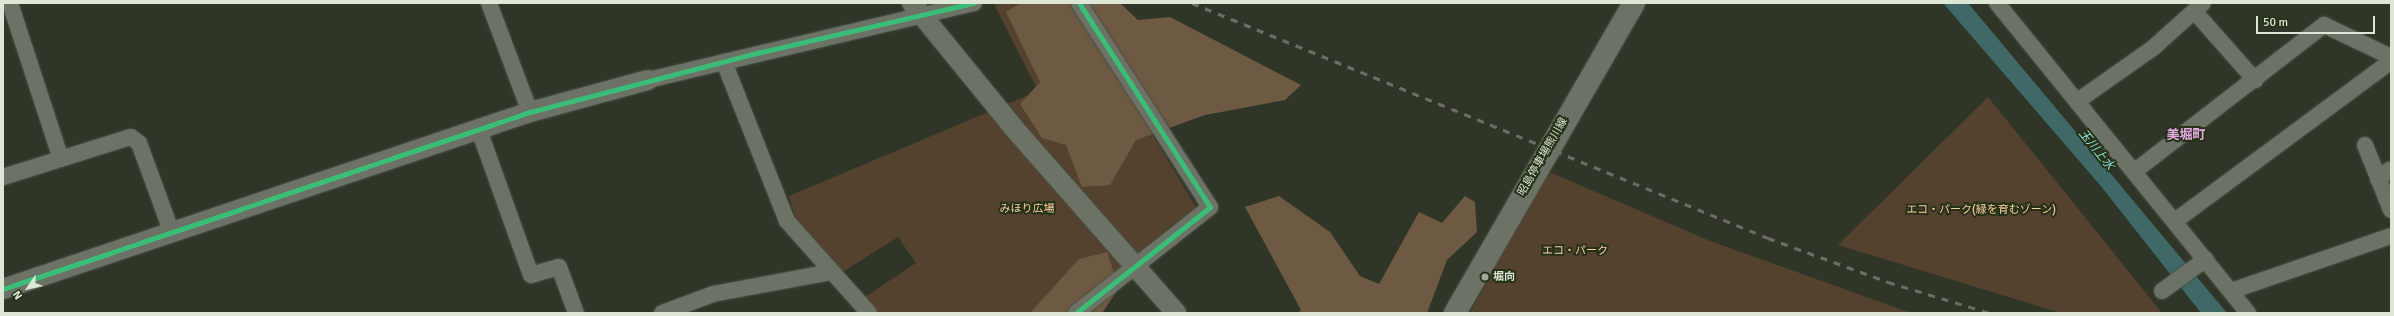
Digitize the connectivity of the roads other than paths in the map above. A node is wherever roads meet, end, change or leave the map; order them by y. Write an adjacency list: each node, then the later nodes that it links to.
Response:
1 (10, 3): 18 (street)
2 (489, 3): 15 (street)
3 (974, 3): 8 (street)
4 (1079, 3): 28 (street)
5 (1634, 3): 38 (main road, 昭島停車場熊川線)
6 (1997, 3): 14 (street)
7 (2199, 8): 13 (street); 14 (street)
8 (916, 9): 11 (street); 28 (street)
9 (2391, 57): 13 (street)
10 (2391, 61): 24 (street)
11 (724, 62): 12 (street); 29 (street)
12 (648, 80): 15 (street)
13 (2255, 80): 20 (street)
14 (2079, 100): 20 (street)
15 (530, 112): 16 (street)
16 (479, 130): 25 (street); 33 (street)
17 (2365, 145): 22 (street)
18 (62, 159): 21 (street); 25 (street)
19 (2391, 169): 22 (street)
20 (2135, 171): 24 (street)
21 (3, 177)
22 (2378, 178): 23 (street)
23 (2391, 210)
24 (2174, 221): 27 (street)
25 (172, 233): 30 (street)
26 (2391, 236): 32 (street)
27 (2206, 259): 31 (street); 32 (street)
28 (1135, 268): 36 (street); 37 (street)
29 (832, 272): 34 (street); 35 (street)
30 (3, 289)
31 (2162, 291)
32 (2231, 291): 39 (street)
33 (576, 313)
34 (662, 313)
35 (869, 313)
36 (1076, 313)
37 (1176, 313)
38 (1455, 313)
39 (2248, 313)

